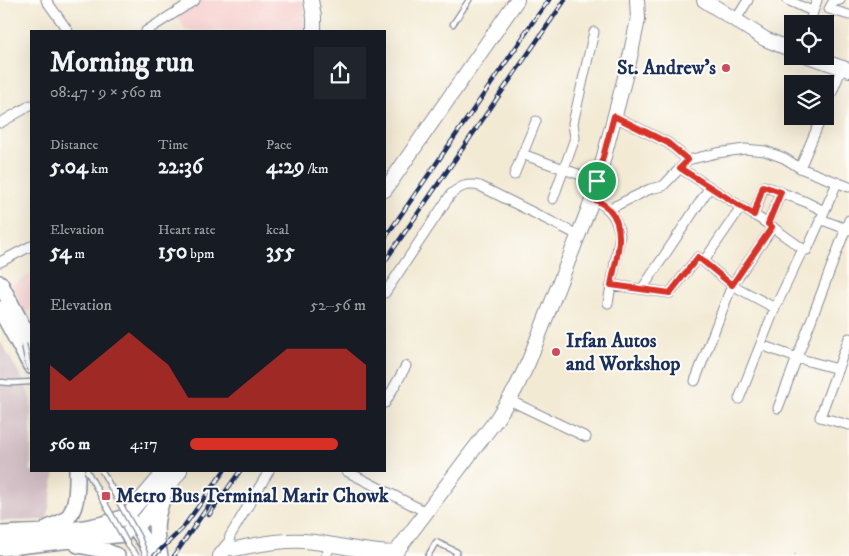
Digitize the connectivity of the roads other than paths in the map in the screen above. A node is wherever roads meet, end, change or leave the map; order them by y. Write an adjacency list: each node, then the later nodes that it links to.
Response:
1 (46, 0): 18 (street)
2 (302, 0): 20 (street)
3 (310, 0): 21 (street)
4 (469, 0): 17 (lane)
5 (517, 0): 42 (street)
6 (637, 0): 28 (street)
7 (704, 0): 16 (street)
8 (748, 0): 16 (street)
9 (786, 0): 13 (street)
10 (817, 0): 13 (street)
11 (840, 0): 15 (street)
12 (187, 1): 19 (street)
13 (812, 11): 14 (street)
14 (811, 15)
15 (849, 15)
16 (736, 21): 23 (street)
17 (453, 24)
18 (67, 30)
19 (147, 30)
20 (305, 30)
21 (314, 30)
22 (594, 32): 36 (street)
23 (784, 47)
24 (834, 65): 25 (street)
25 (846, 69): 26 (street)
26 (834, 92)
27 (30, 105): 30 (street)
28 (614, 116): 33 (street); 38 (street)
29 (536, 121): 32 (street)
30 (0, 123)
31 (818, 125): 35 (street)
32 (522, 154): 36 (street); 37 (street)
33 (688, 160): 34 (street); 35 (street)
34 (680, 168): 41 (street); 47 (street)
35 (800, 168): 39 (street)
36 (564, 169): 38 (street); 45 (street)
37 (514, 175)
38 (597, 181): 44 (street)
39 (838, 183): 40 (street); 49 (street)
40 (849, 186)
41 (710, 187): 46 (street); 61 (street)
42 (386, 189)
43 (781, 192): 48 (street); 49 (street); 51 (street)
44 (592, 198): 47 (street); 53 (street)
45 (553, 199)
46 (741, 207): 48 (street); 56 (street)
47 (609, 209): 59 (street)
48 (754, 215): 51 (street)
49 (822, 215): 52 (street); 55 (street)
50 (849, 220): 52 (street)
51 (770, 225): 55 (street); 60 (street)
52 (847, 230): 71 (street)
53 (578, 236): 62 (street); 80 (street)
54 (30, 247): 57 (street)
55 (803, 249): 65 (street)
56 (706, 258)
57 (0, 262)
58 (0, 284): 68 (main road)
59 (611, 285): 61 (street); 64 (street)
60 (732, 285): 61 (street); 65 (street); 76 (street)
61 (642, 289)
62 (386, 292)
63 (0, 300): 68 (lane)
64 (608, 303)
65 (775, 308): 69 (street)
66 (0, 309): 72 (main road)
67 (849, 338): 70 (street)
68 (28, 343): 74 (lane, bridge)
69 (761, 345): 71 (street); 79 (street)
70 (846, 356): 75 (street)
71 (797, 358): 75 (street); 82 (street)
72 (30, 366)
73 (406, 366): 81 (street)
74 (30, 367)
75 (838, 369): 83 (street)
76 (695, 381)
77 (0, 382): 78 (lane)
78 (30, 382)
79 (740, 399)
80 (509, 400): 84 (street); 95 (street)
81 (386, 401)
82 (778, 408)
83 (849, 425)
84 (586, 437)
85 (77, 472): 97 (main road)
86 (89, 472): 96 (main road)
87 (89, 472): 105 (lane, bridge)
88 (102, 472): 96 (main road)
89 (103, 472): 106 (lane, bridge)
90 (164, 472): 96 (street)
91 (179, 472): 94 (street)
92 (268, 472): 102 (street)
93 (349, 472): 95 (street)
94 (166, 488): 96 (street); 108 (main road)
95 (426, 512): 103 (street)
96 (125, 525): 97 (main road); 99 (main road); 105 (main road); 107 (main road)
97 (37, 532): 98 (main road)
98 (0, 534)
99 (62, 542): 100 (main road); 104 (main road)
100 (0, 548)
101 (329, 550): 102 (street); 103 (street)
102 (224, 551)
103 (391, 555)
104 (117, 556)
105 (135, 556)
106 (146, 556)
107 (154, 556)
108 (160, 556)
109 (428, 556): 110 (lane)
110 (455, 556)

